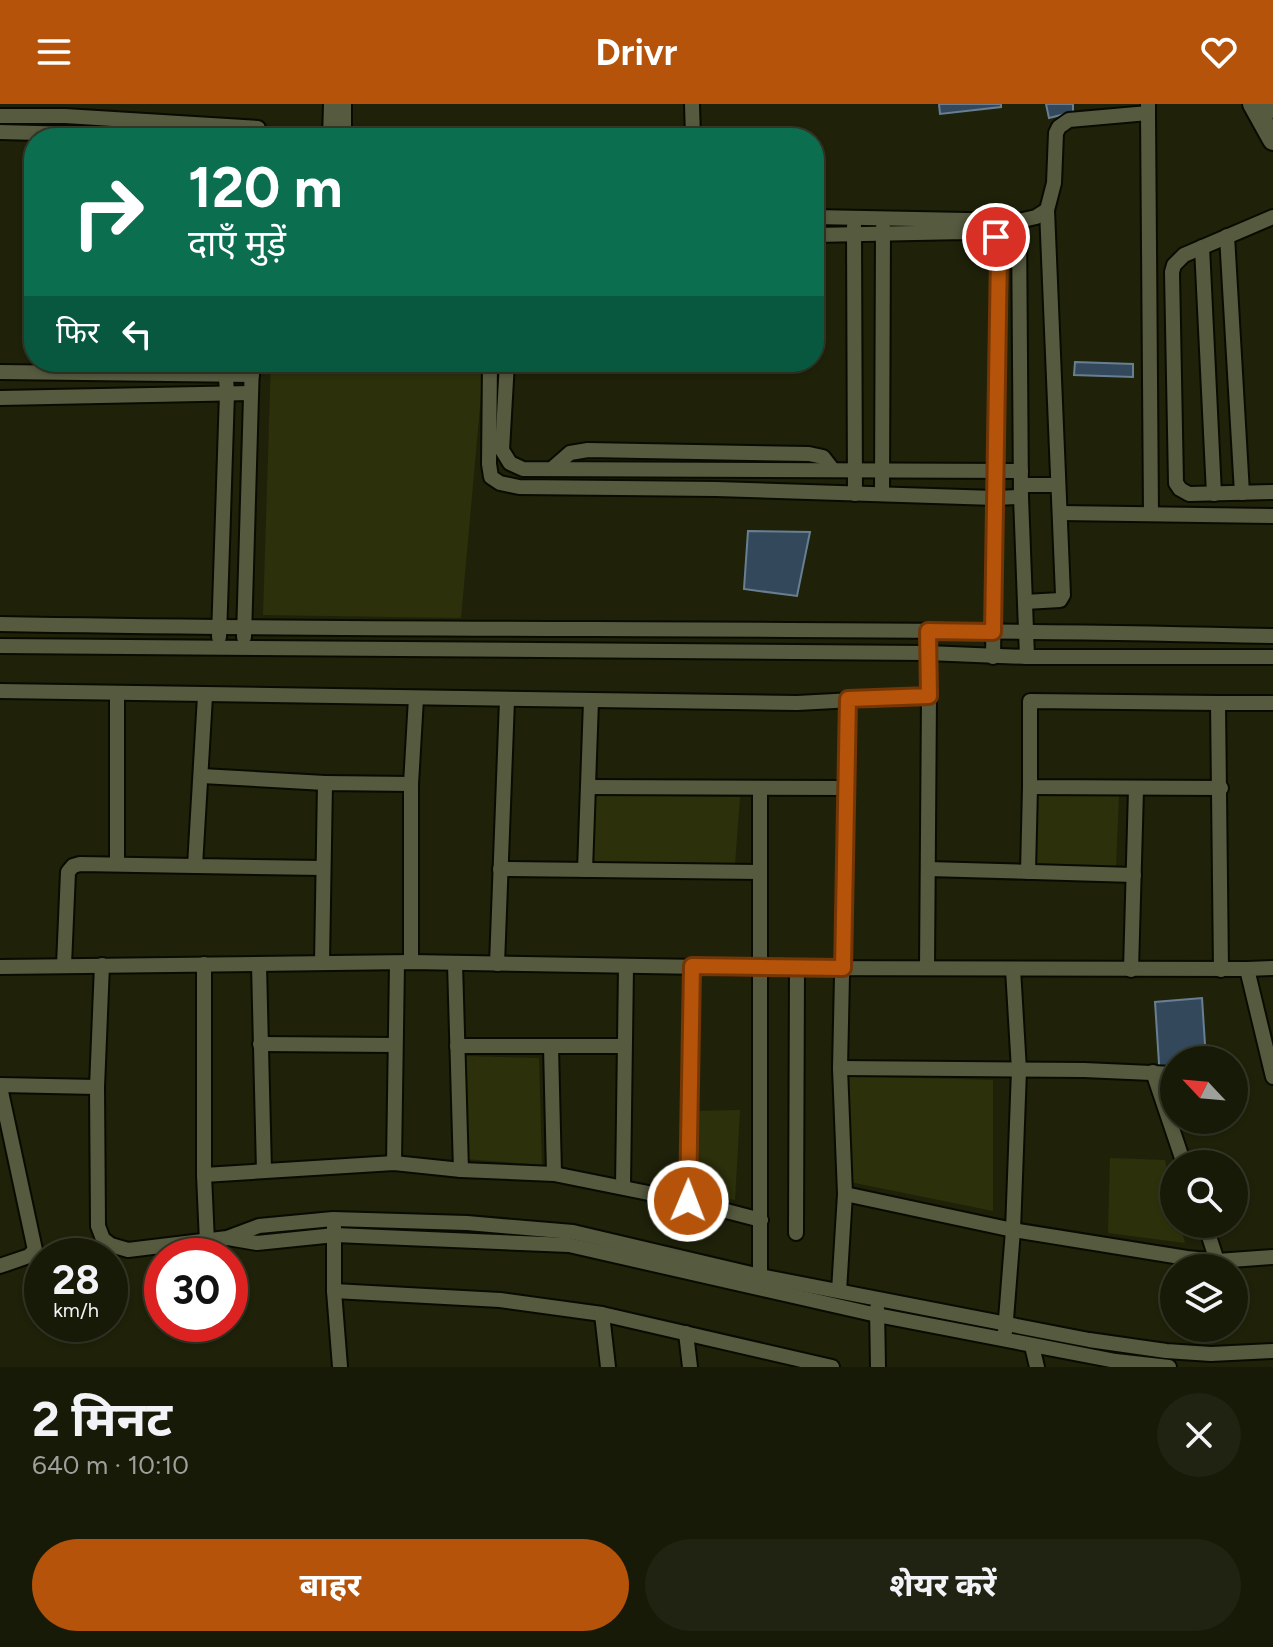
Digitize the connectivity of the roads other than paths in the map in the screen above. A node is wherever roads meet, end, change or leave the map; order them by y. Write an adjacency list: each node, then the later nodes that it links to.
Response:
1 (331, 104): 8 (street)
2 (344, 104): 9 (street)
3 (692, 104): 10 (street)
4 (1253, 104): 13 (street)
5 (1148, 108): 14 (street); 51 (street)
6 (0, 116): 7 (street)
7 (201, 128)
8 (330, 128)
9 (344, 128)
10 (693, 128)
11 (0, 132): 12 (street)
12 (24, 133)
13 (1273, 140)
14 (1047, 210): 19 (street); 43 (street)
15 (824, 217): 17 (street)
16 (1273, 217): 23 (street)
17 (854, 218): 18 (street); 22 (street)
18 (883, 219): 19 (street); 21 (street)
19 (1019, 221): 24 (street); 42 (street)
20 (824, 235): 22 (street)
21 (882, 235): 22 (street); 24 (street); 39 (street)
22 (853, 236): 38 (street)
23 (1227, 236): 25 (street); 45 (street)
24 (996, 237): 40 (street)
25 (1202, 247): 48 (street); 48 (street)
26 (0, 372): 32 (street)
27 (129, 372): 32 (street)
28 (225, 372): 33 (street)
29 (252, 372): 34 (street)
30 (490, 372): 41 (street)
31 (506, 372): 37 (street)
32 (105, 373): 35 (street)
33 (227, 393): 34 (street); 35 (street); 54 (street)
34 (251, 393): 53 (street)
35 (108, 395): 36 (street)
36 (0, 398)
37 (510, 463): 38 (street); 41 (street)
38 (856, 470): 39 (street); 46 (street)
39 (883, 471): 40 (street); 47 (street)
40 (996, 472): 42 (street); 49 (street)
41 (491, 477): 46 (street)
42 (1021, 484): 43 (street); 49 (street); 55 (street)
43 (1058, 485): 50 (street)
44 (1273, 492): 45 (street)
45 (1242, 493): 48 (street)
46 (855, 494): 47 (street)
47 (882, 494): 49 (street)
48 (1214, 494)
49 (995, 498): 61 (street)
50 (1060, 513): 51 (street); 55 (street)
51 (1151, 514): 52 (street)
52 (1273, 516)
53 (247, 553): 54 (street); 57 (street)
54 (221, 557): 58 (street)
55 (1025, 602): 59 (street)
56 (0, 624): 58 (street)
57 (245, 628): 58 (street); 60 (street); 65 (street)
58 (219, 629): 64 (street)
59 (1026, 630): 61 (street); 62 (street); 68 (street)
60 (928, 631): 61 (street); 66 (street)
61 (993, 632): 67 (street)
62 (1273, 636)
63 (0, 646): 64 (street)
64 (219, 649): 65 (street)
65 (244, 649): 66 (street)
66 (927, 653): 67 (street); 73 (street)
67 (993, 657): 68 (street)
68 (1027, 657): 69 (street)
69 (1273, 657)
70 (0, 691): 71 (street)
71 (117, 694): 72 (street); 89 (street)
72 (205, 696): 74 (street); 80 (street)
73 (929, 696): 75 (street); 93 (street)
74 (416, 698): 76 (street); 82 (street)
75 (848, 699): 77 (street); 86 (street)
76 (507, 700): 77 (street); 92 (street)
77 (591, 701): 83 (street)
78 (1218, 703): 79 (street); 84 (street); 87 (street)
79 (1273, 703)
80 (202, 776): 81 (street); 90 (street)
81 (325, 783): 82 (street); 91 (street)
82 (411, 784): 99 (street)
83 (588, 787): 85 (street); 94 (street)
84 (1030, 787): 88 (street); 96 (street)
85 (760, 788): 86 (street); 95 (street)
86 (845, 788): 111 (street)
87 (1221, 788): 88 (street); 117 (street)
88 (1136, 789): 97 (street)
89 (117, 864): 90 (street); 103 (street)
90 (195, 866): 91 (street)
91 (323, 868): 98 (street)
92 (500, 869): 94 (street); 102 (street)
93 (928, 869): 96 (street); 112 (street)
94 (585, 870): 95 (street)
95 (759, 872): 109 (street)
96 (1028, 872): 97 (street)
97 (1134, 875): 116 (street)
98 (322, 963): 99 (street); 105 (street)
99 (404, 963): 101 (street); 119 (street)
100 (204, 964): 104 (street); 105 (street); 135 (street)
101 (455, 964): 102 (street); 120 (street)
102 (497, 964): 108 (street)
103 (64, 965): 104 (street); 107 (street)
104 (102, 965): 129 (street)
105 (259, 965): 118 (street)
106 (692, 966): 108 (street); 109 (street); 138 (street)
107 (0, 967)
108 (626, 967): 122 (street)
109 (762, 968): 110 (street); 140 (street)
110 (797, 968): 111 (street); 142 (street)
111 (843, 968): 112 (street); 123 (street)
112 (927, 968): 114 (street)
113 (1273, 968): 115 (street)
114 (1013, 969): 116 (street); 124 (street)
115 (1247, 969): 117 (street); 127 (street)
116 (1131, 970): 117 (street)
117 (1221, 970)
118 (260, 1044): 119 (street); 133 (street)
119 (394, 1045): 131 (street)
120 (457, 1046): 121 (street); 132 (street)
121 (551, 1046): 122 (street); 134 (street)
122 (623, 1046): 136 (street)
123 (840, 1068): 124 (street); 137 (street)
124 (1019, 1070): 125 (street); 141 (street)
125 (1153, 1072): 126 (street); 130 (street)
126 (1160, 1073)
127 (1273, 1077)
128 (0, 1086): 129 (street); 151 (street)
129 (97, 1087): 147 (street)
130 (1179, 1150)
131 (394, 1163): 132 (street); 133 (street)
132 (461, 1170): 134 (street)
133 (264, 1171): 135 (street)
134 (554, 1174): 136 (street)
135 (204, 1175): 144 (street)
136 (623, 1187): 138 (street)
137 (845, 1194): 141 (street); 154 (street)
138 (688, 1201): 140 (street)
139 (333, 1219): 143 (street); 145 (street); 152 (street)
140 (761, 1220): 152 (street)
141 (1013, 1230): 148 (street); 157 (street)
142 (796, 1233)
143 (335, 1235): 146 (street); 153 (street); 155 (street)
144 (207, 1238)
145 (227, 1238)
146 (248, 1242)
147 (144, 1248)
148 (1171, 1254)
149 (1273, 1257): 150 (street)
150 (1248, 1259)
151 (0, 1266)
152 (760, 1276): 154 (street)
153 (334, 1291): 156 (street); 162 (street)
154 (839, 1291): 155 (street)
155 (877, 1307): 157 (street); 159 (street); 166 (street)
156 (602, 1314): 158 (street); 163 (street)
157 (1007, 1324): 159 (street); 161 (street)
158 (686, 1333): 164 (street); 165 (street)
159 (1004, 1340): 160 (street)
160 (1032, 1346): 167 (street); 168 (street)
161 (1273, 1351)
162 (340, 1367)
163 (608, 1367)
164 (690, 1367)
165 (832, 1367)
166 (878, 1367)
167 (1037, 1367)
168 (1169, 1367)

